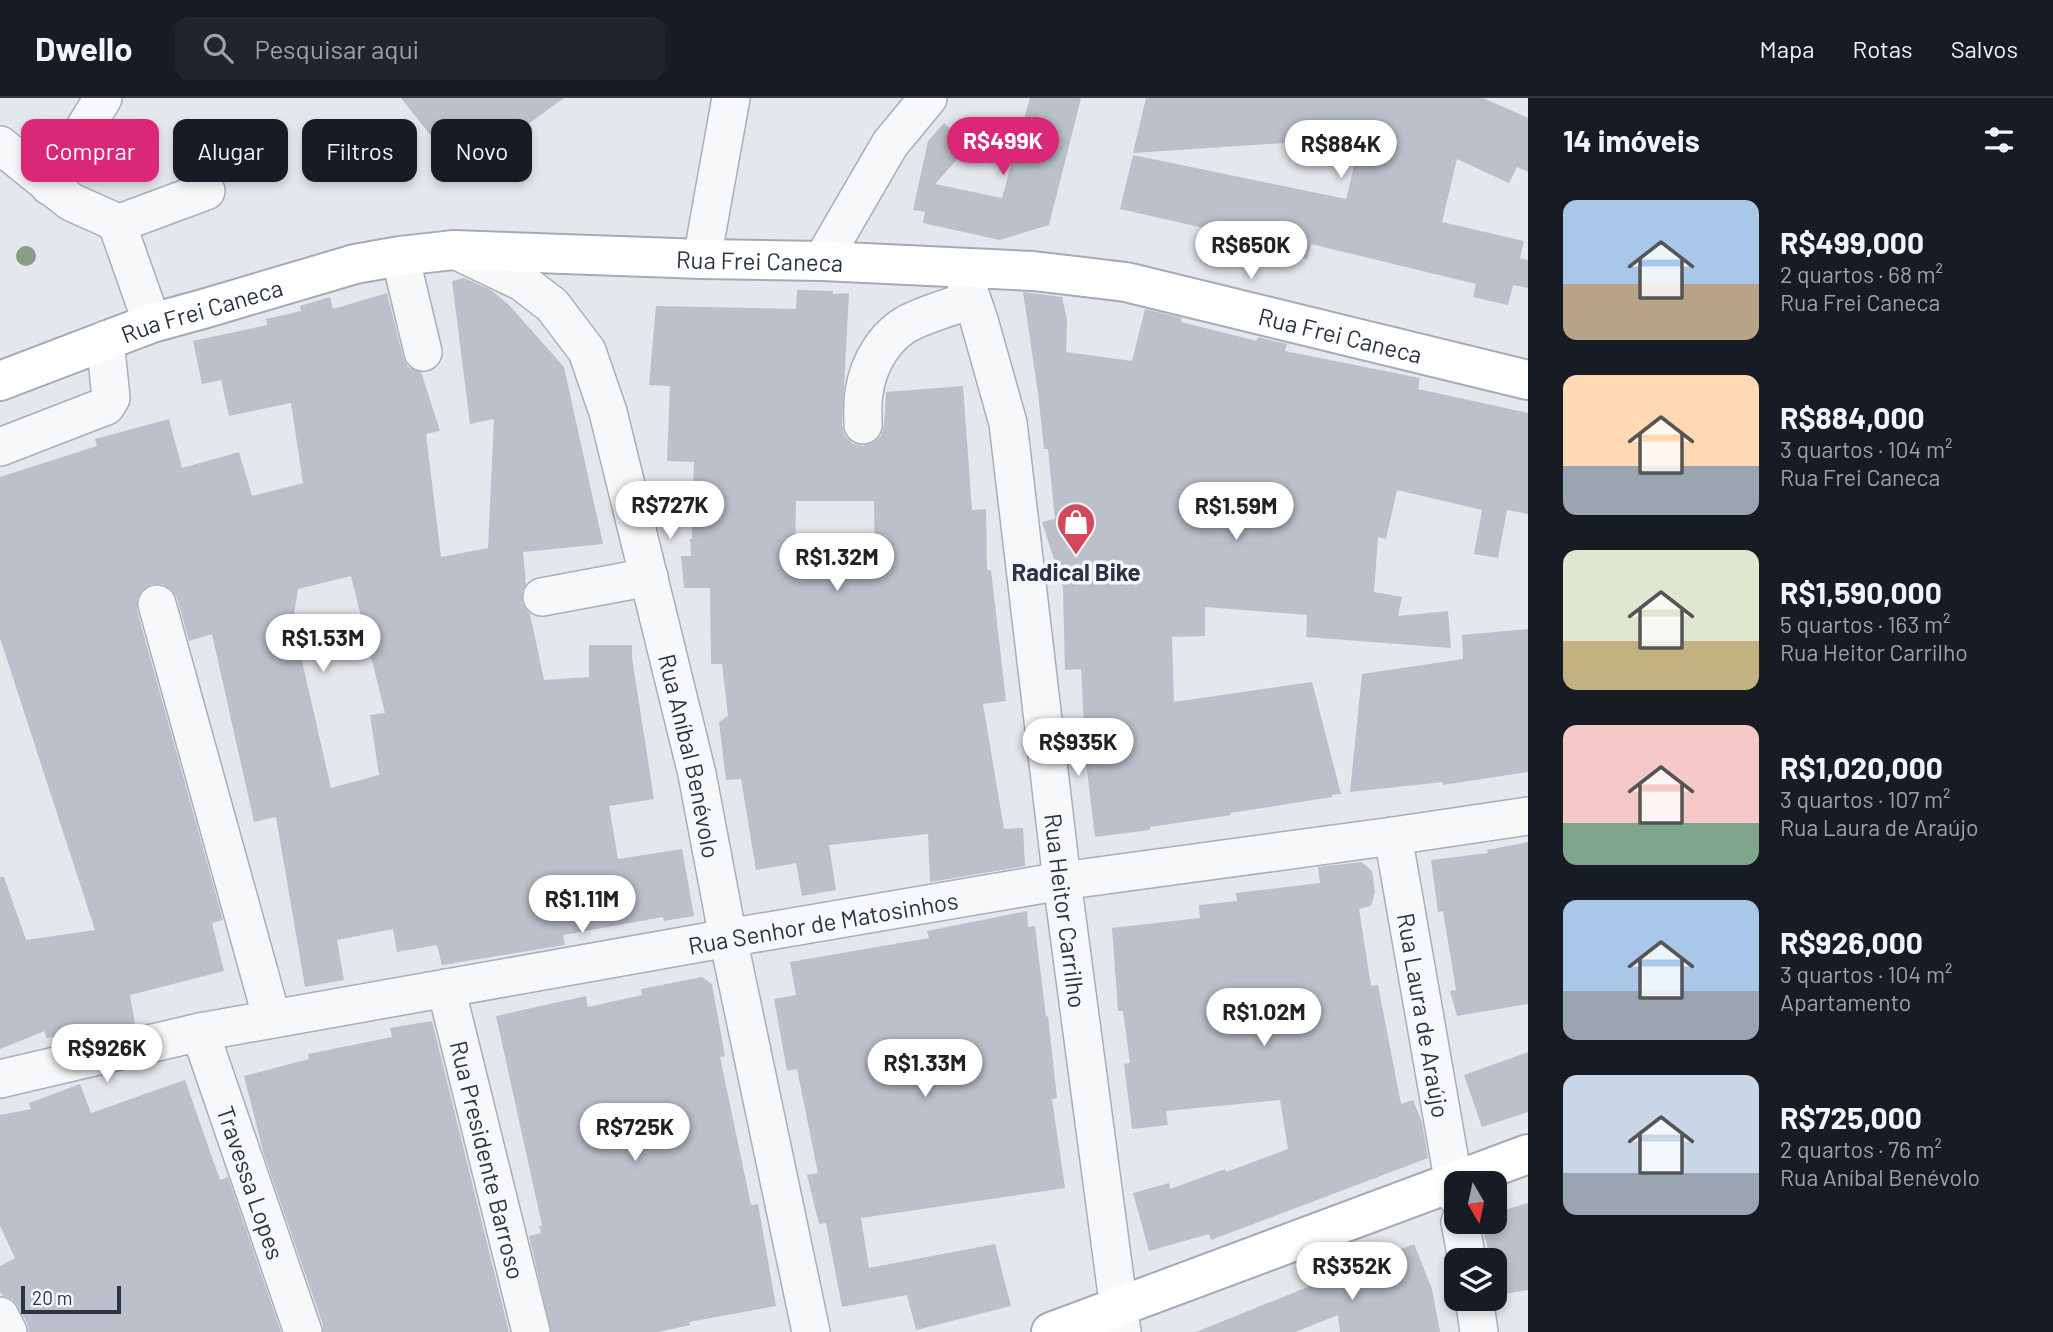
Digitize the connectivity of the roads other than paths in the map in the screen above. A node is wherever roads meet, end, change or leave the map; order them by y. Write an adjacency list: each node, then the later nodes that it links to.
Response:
1 (103, 98): 5 (street)
2 (731, 98): 10 (street)
3 (928, 98): 11 (street)
4 (0, 145): 5 (street)
5 (50, 186): 7 (street)
6 (206, 191): 7 (street)
7 (117, 224): 13 (street)
8 (454, 250): 9 (main road, Rua Frei Caneca); 10 (main road, Rua Frei Caneca); 20 (street, Rua Aníbal Benévolo)
9 (400, 256): 13 (main road, Rua Frei Caneca); 15 (street)
10 (702, 259): 11 (main road, Rua Frei Caneca)
11 (822, 261): 12 (main road, Rua Frei Caneca)
12 (966, 284): 16 (main road, Rua Frei Caneca); 18 (street); 25 (street, Rua Heitor Carrilho)
13 (152, 323): 14 (main road, Rua Frei Caneca)
14 (106, 341): 17 (main road, Rua Frei Caneca); 19 (street)
15 (423, 352)
16 (1528, 380)
17 (0, 381)
18 (863, 425)
19 (0, 447)
20 (649, 577): 21 (street); 26 (street, Rua Aníbal Benévolo)
21 (542, 597)
22 (158, 604): 28 (street)
23 (1528, 816): 24 (street, Rua Senhor de Matosinhos)
24 (1393, 836): 25 (street, Rua Senhor de Matosinhos); 32 (street, Rua Laura de Araújo)
25 (1062, 881): 26 (street, Rua Senhor de Matosinhos); 37 (street, Rua Heitor Carrilho)
26 (728, 938): 27 (street, Rua Senhor de Matosinhos); 41 (street, Rua Aníbal Benévolo)
27 (446, 988): 28 (street, Rua Senhor de Matosinhos); 40 (street, Rua Presidente Barroso)
28 (272, 1019): 29 (street, Rua Senhor de Matosinhos)
29 (200, 1032): 30 (street, Rua Senhor de Matosinhos); 39 (street, Travessa Lopes)
30 (0, 1079)
31 (1528, 1154): 33 (main road)
32 (1452, 1171)
33 (1492, 1171)
34 (1444, 1192): 37 (main road)
35 (1476, 1311): 43 (street)
36 (0, 1316): 38 (street)
37 (1121, 1319): 42 (main road)
38 (8, 1332)
39 (303, 1332)
40 (531, 1332)
41 (811, 1332)
42 (1051, 1332)
43 (1479, 1332)

